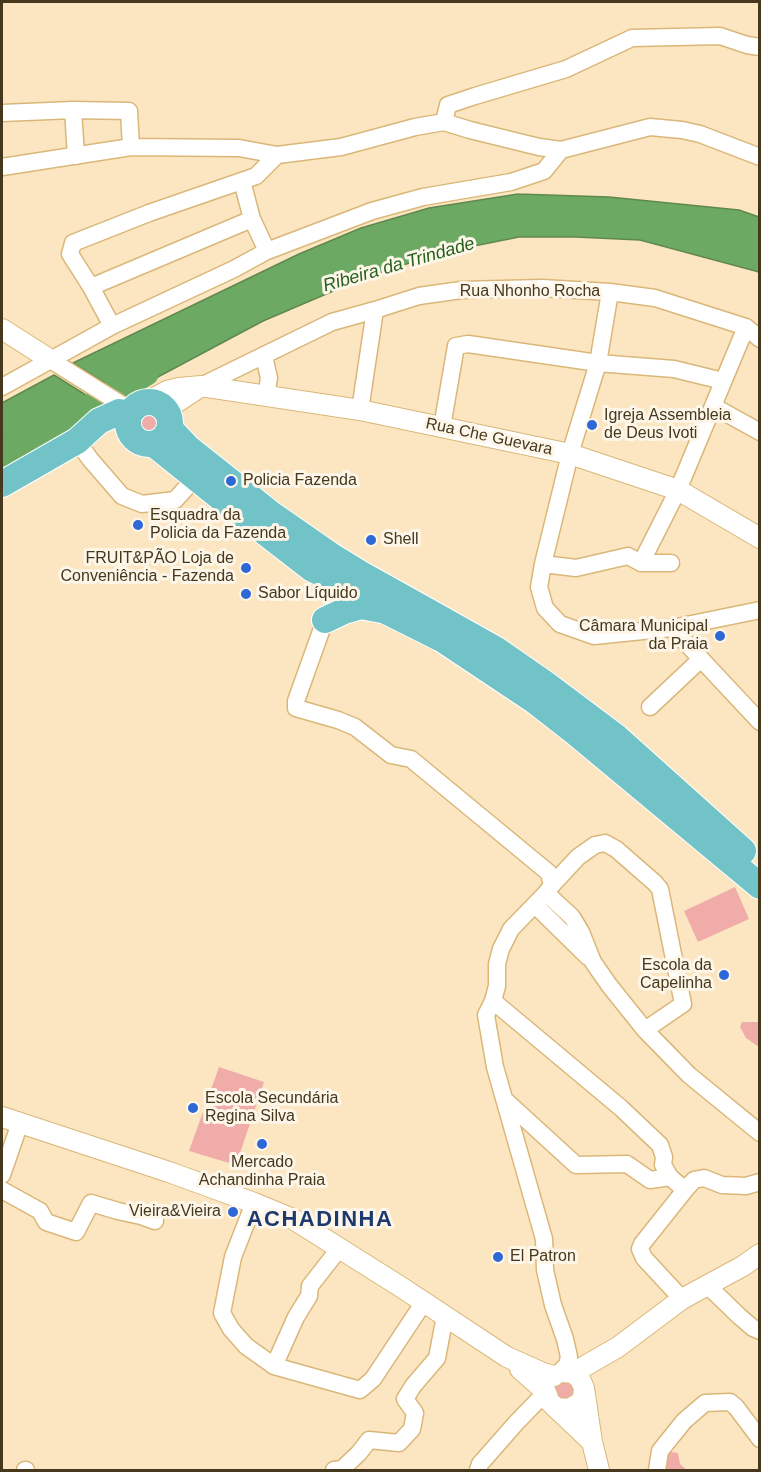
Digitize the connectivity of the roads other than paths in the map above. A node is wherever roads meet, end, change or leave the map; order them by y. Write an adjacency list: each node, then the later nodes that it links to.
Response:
1 (759, 47): 4 (street)
2 (73, 110): 3 (street); 5 (street); 8 (street)
3 (2, 113)
4 (444, 122): 6 (street); 7 (street)
5 (131, 147): 7 (street); 8 (street)
6 (561, 150): 9 (street); 13 (street)
7 (277, 155): 11 (street)
8 (76, 156): 10 (street)
9 (759, 157)
10 (2, 167)
11 (242, 181): 12 (street); 14 (street)
12 (252, 219): 13 (street); 14 (street)
13 (267, 251): 17 (street)
14 (91, 286): 17 (street)
15 (610, 292): 16 (street, Rua Nhonho Rocha); 18 (street, Rua Nhonho Rocha); 23 (street)
16 (375, 310): 21 (street, Rua Nhonho Rocha); 29 (street)
17 (112, 326): 22 (street)
18 (746, 327): 20 (street, Rua Nhonho Rocha); 24 (street)
19 (2, 329): 22 (street)
20 (759, 339)
21 (264, 356): 25 (street, Rua Nhonho Rocha); 27 (street)
22 (49, 360): 26 (street); 30 (street)
23 (598, 363): 24 (street); 31 (street); 34 (street)
24 (723, 381): 28 (street)
25 (201, 386): 27 (street, Rua Che Guevara); 30 (street)
26 (2, 387)
27 (266, 396): 29 (street, Rua Che Guevara)
28 (713, 406): 32 (street); 37 (street)
29 (360, 410): 31 (street, Rua Che Guevara)
30 (143, 418): 33 (main road); 35 (main road); 50 (main road)
31 (442, 427): 34 (street, Rua Che Guevara)
32 (759, 432)
33 (77, 441): 35 (street); 36 (main road)
34 (570, 454): 37 (street, Rua Che Guevara); 41 (street)
35 (196, 477): 42 (main road)
36 (2, 484)
37 (678, 490): 38 (street, Rua Che Guevara); 39 (street)
38 (759, 538)
39 (641, 563): 40 (street); 41 (street)
40 (671, 563)
41 (543, 564): 46 (street)
42 (311, 568): 44 (main road); 45 (main road)
43 (759, 610): 46 (street)
44 (386, 611): 45 (main road); 51 (main road)
45 (325, 620): 52 (street)
46 (672, 628): 47 (street)
47 (701, 659): 48 (street); 49 (street)
48 (650, 707)
49 (759, 722)
50 (759, 865)
51 (759, 886)
52 (544, 894): 53 (street); 54 (street); 54 (street)
53 (493, 1001): 55 (street); 59 (street)
54 (645, 1030): 57 (street)
55 (505, 1100): 59 (street); 73 (street)
56 (11, 1120): 58 (street); 63 (street)
57 (759, 1133)
58 (2, 1175)
59 (670, 1178): 62 (street)
60 (759, 1182): 62 (street)
61 (2, 1190): 64 (street)
62 (685, 1190): 68 (street)
63 (254, 1203): 65 (street); 72 (street)
64 (155, 1221)
65 (339, 1249): 69 (street); 72 (street)
66 (759, 1254): 67 (street)
67 (707, 1285): 68 (street); 71 (street)
68 (682, 1299): 73 (street)
69 (424, 1302): 70 (street); 72 (street)
70 (445, 1316): 73 (street); 76 (street)
71 (759, 1331)
72 (273, 1366)
73 (562, 1385): 75 (street); 75 (street); 77 (street)
74 (759, 1439): 79 (street)
75 (592, 1442): 78 (street)
76 (334, 1470)
77 (478, 1470)
78 (600, 1470)
79 (657, 1470)

